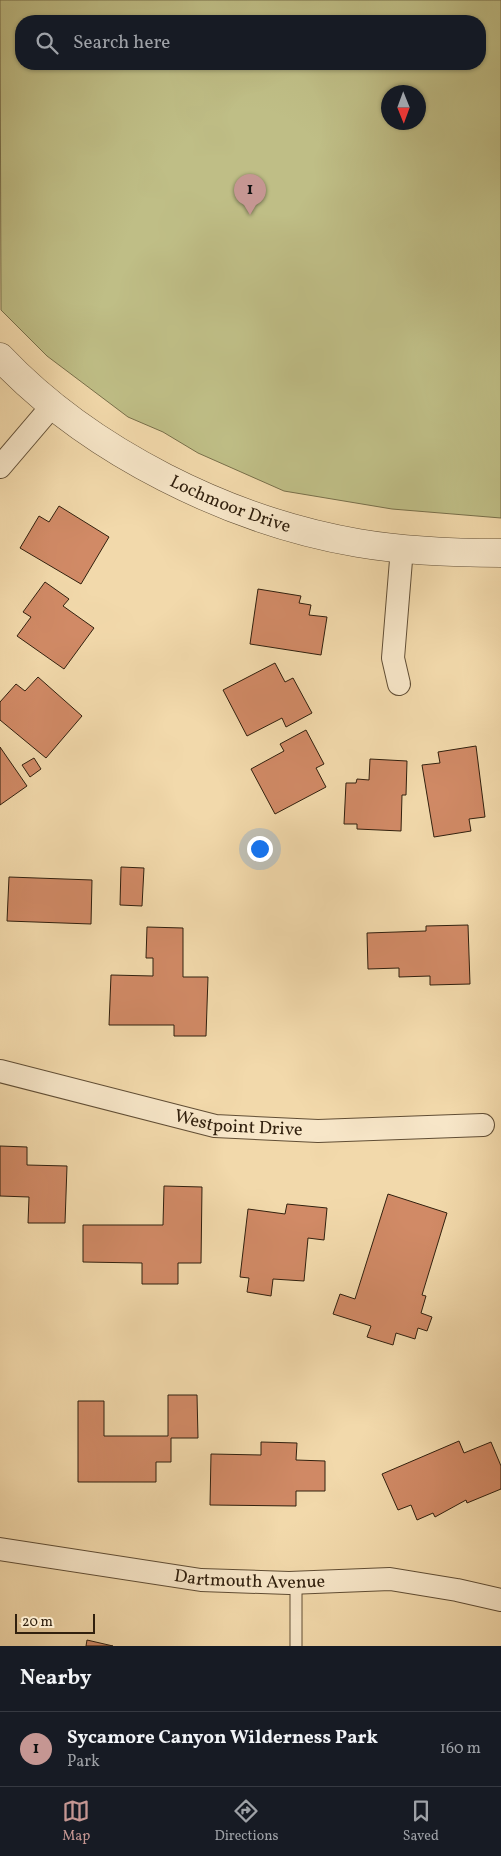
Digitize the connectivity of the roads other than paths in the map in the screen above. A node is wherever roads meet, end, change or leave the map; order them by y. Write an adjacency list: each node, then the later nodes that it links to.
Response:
1 (0, 357): 2 (street, Lochmoor Drive)
2 (52, 406): 3 (street); 4 (street, Lochmoor Drive)
3 (0, 467)
4 (402, 548): 5 (street, Lochmoor Drive); 6 (street)
5 (501, 553)
6 (399, 684)
7 (0, 1071): 8 (street, Westpoint Drive)
8 (483, 1125)
9 (0, 1549): 10 (street, Dartmouth Avenue)
10 (296, 1582): 11 (street, Dartmouth Avenue); 12 (lane)
11 (501, 1600)
12 (296, 1646)

